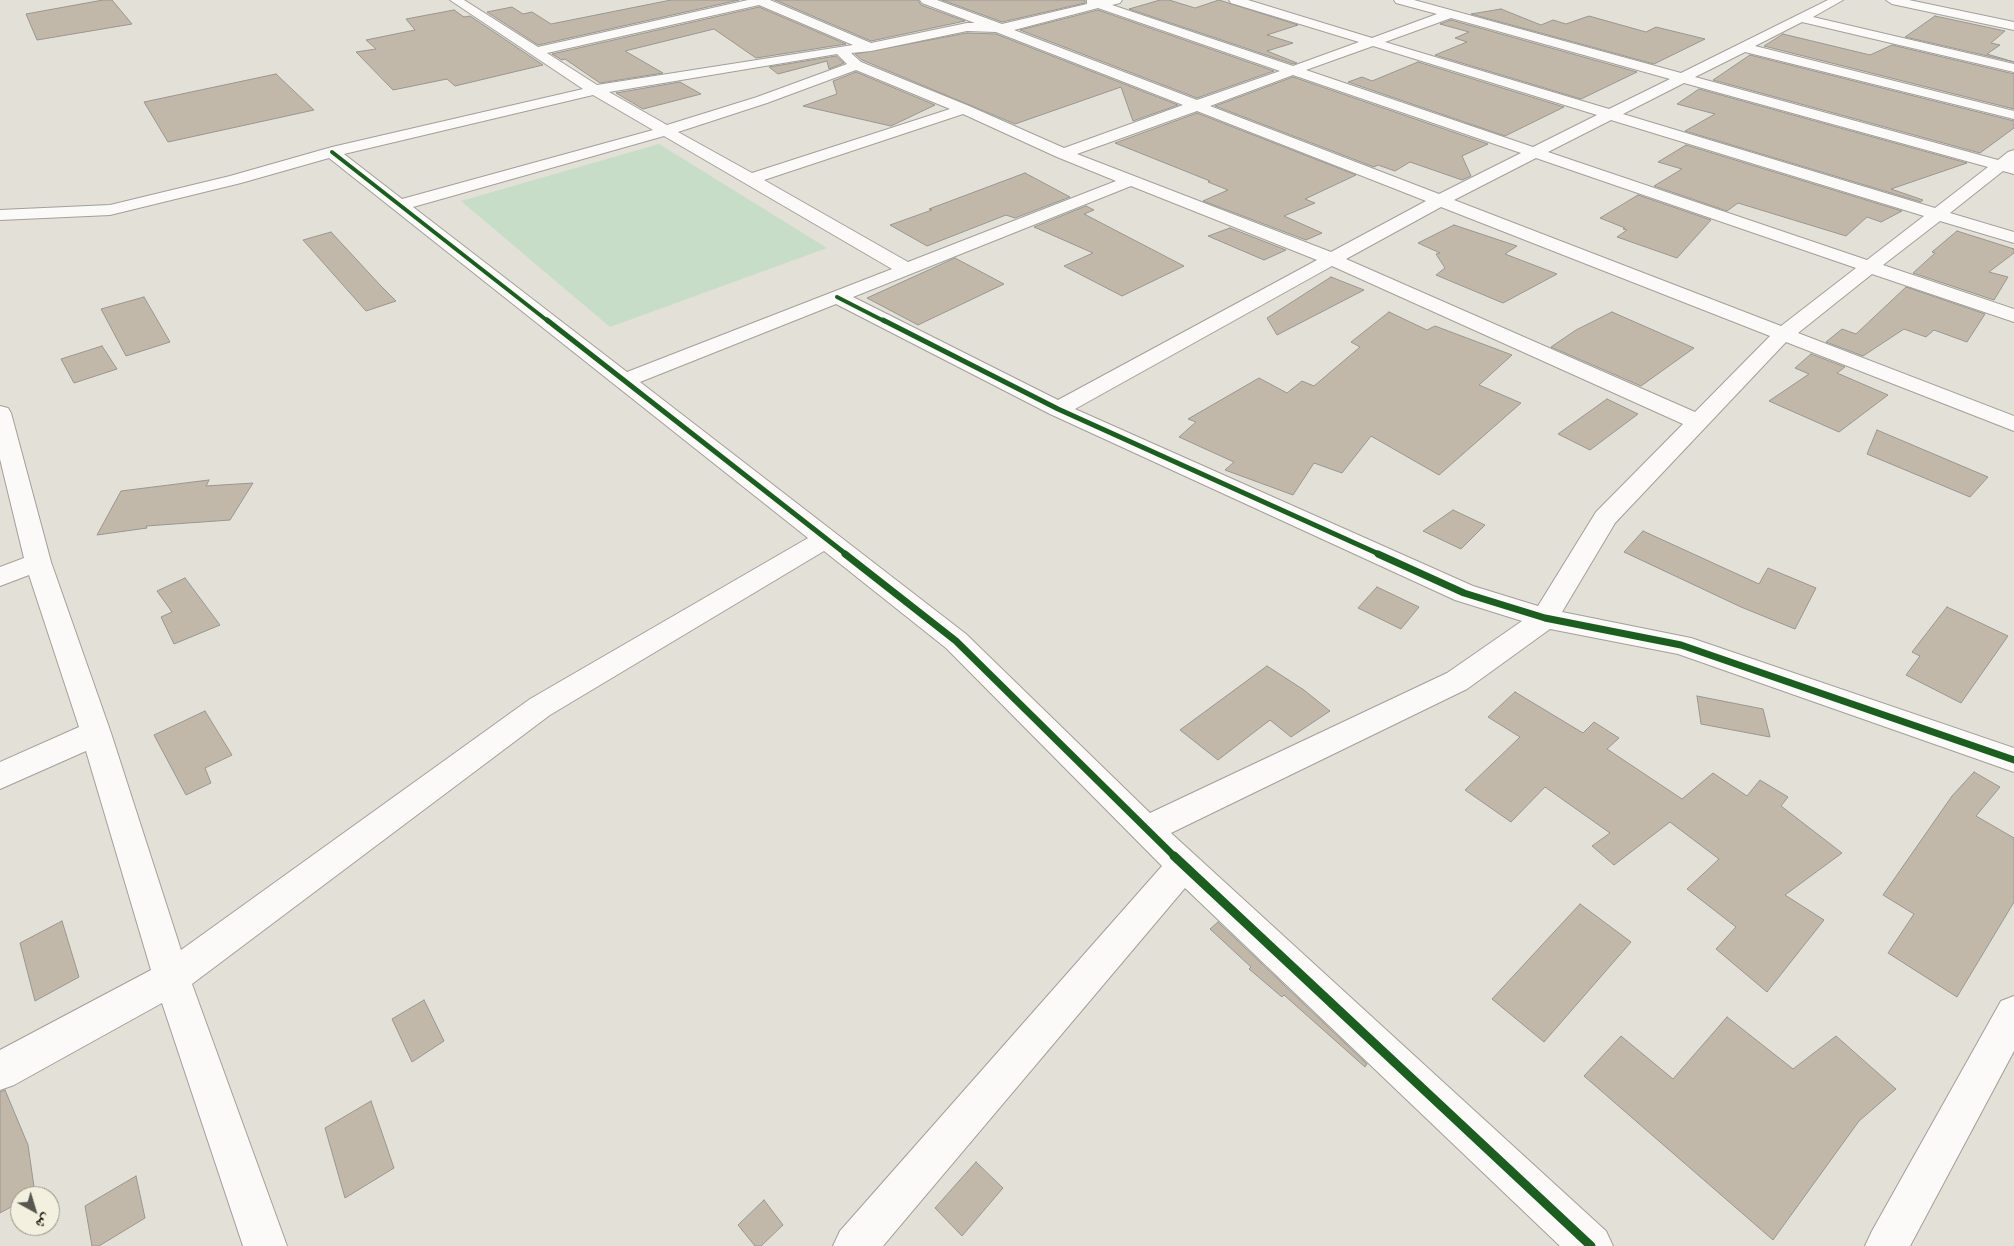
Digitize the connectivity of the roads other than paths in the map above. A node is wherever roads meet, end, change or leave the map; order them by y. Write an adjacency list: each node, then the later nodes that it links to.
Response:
1 (456, 0): 18 (street)
2 (761, 0): 16 (street); 18 (street)
3 (926, 0): 13 (street)
4 (1116, 0): 9 (street)
5 (1235, 0): 14 (street)
6 (1400, 0): 10 (street)
7 (1837, 0): 11 (street)
8 (1892, 0): 12 (street)
9 (1093, 2): 13 (street); 21 (street)
10 (1452, 13): 14 (street); 22 (street)
11 (1800, 18): 15 (street); 20 (street)
12 (2014, 26)
13 (1002, 28): 16 (street); 24 (street)
14 (1375, 41): 21 (street); 26 (street)
15 (1742, 47): 22 (street); 27 (street)
16 (871, 48): 17 (street)
17 (840, 50): 19 (street); 23 (street)
18 (538, 51): 23 (street)
19 (856, 65): 25 (street); 28 (street)
20 (2014, 68)
21 (1294, 70): 24 (street); 30 (street)
22 (1683, 77): 26 (street); 32 (street)
23 (596, 90): 28 (street); 29 (street)
24 (1196, 106): 31 (street); 35 (street)
25 (964, 109): 31 (street); 33 (street)
26 (1611, 114): 30 (street); 37 (street)
27 (2014, 116)
28 (668, 130): 33 (street); 36 (street)
29 (332, 152): 36 (street); 38 (street)
30 (1534, 152): 35 (street); 41 (street)
31 (1063, 154): 34 (street)
32 (2009, 163): 37 (street)
33 (751, 179): 42 (street)
34 (1130, 180): 40 (street); 42 (street)
35 (1439, 201): 40 (street); 45 (street)
36 (399, 204): 46 (street)
37 (1938, 214): 39 (street); 41 (street)
38 (0, 215)
39 (2014, 238)
40 (1330, 259): 47 (street); 49 (street)
41 (1870, 267): 44 (street); 45 (street)
42 (906, 269): 43 (street)
43 (837, 297): 46 (street); 47 (street)
44 (2014, 316)
45 (1782, 335): 49 (street); 50 (street)
46 (624, 381): 52 (street)
47 (1058, 409): 55 (street)
48 (0, 413): 51 (street)
49 (1698, 422): 55 (street)
50 (2014, 424)
51 (3, 442): 53 (street)
52 (825, 539): 59 (street); 61 (street)
53 (38, 562): 54 (street); 56 (street)
54 (0, 576)
55 (1545, 618): 57 (street); 59 (street)
56 (96, 733): 58 (street); 61 (street)
57 (2014, 760)
58 (0, 776)
59 (1146, 830): 60 (street)
60 (1184, 865): 65 (street); 66 (street)
61 (172, 978): 63 (street); 64 (street)
62 (2014, 1014): 67 (street)
63 (0, 1071)
64 (265, 1246)
65 (855, 1246)
66 (1591, 1246)
67 (1887, 1246)

